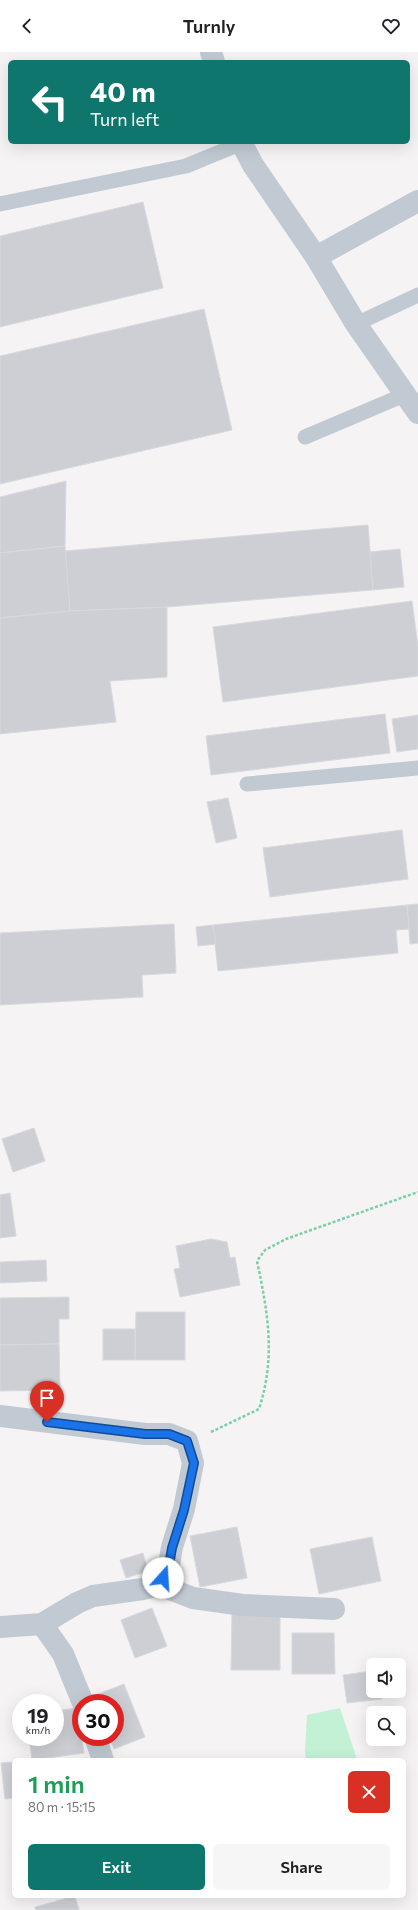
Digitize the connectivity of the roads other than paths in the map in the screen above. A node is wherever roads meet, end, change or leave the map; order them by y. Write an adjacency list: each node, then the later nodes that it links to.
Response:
1 (236, 144): 4 (lane)
2 (242, 144): 5 (street)
3 (418, 201): 5 (street)
4 (0, 204)
5 (316, 257): 7 (street)
6 (418, 296): 7 (lane)
7 (356, 324): 8 (street)
8 (404, 395): 9 (street); 10 (lane)
9 (418, 413)
10 (305, 437)
11 (418, 768): 12 (lane)
12 (247, 784)
13 (0, 1416): 14 (street)
14 (159, 1585): 15 (street); 16 (street)
15 (334, 1609)
16 (42, 1624): 17 (street); 18 (street)
17 (0, 1627)
18 (80, 1694)
19 (98, 1746): 20 (street)
20 (102, 1758)

